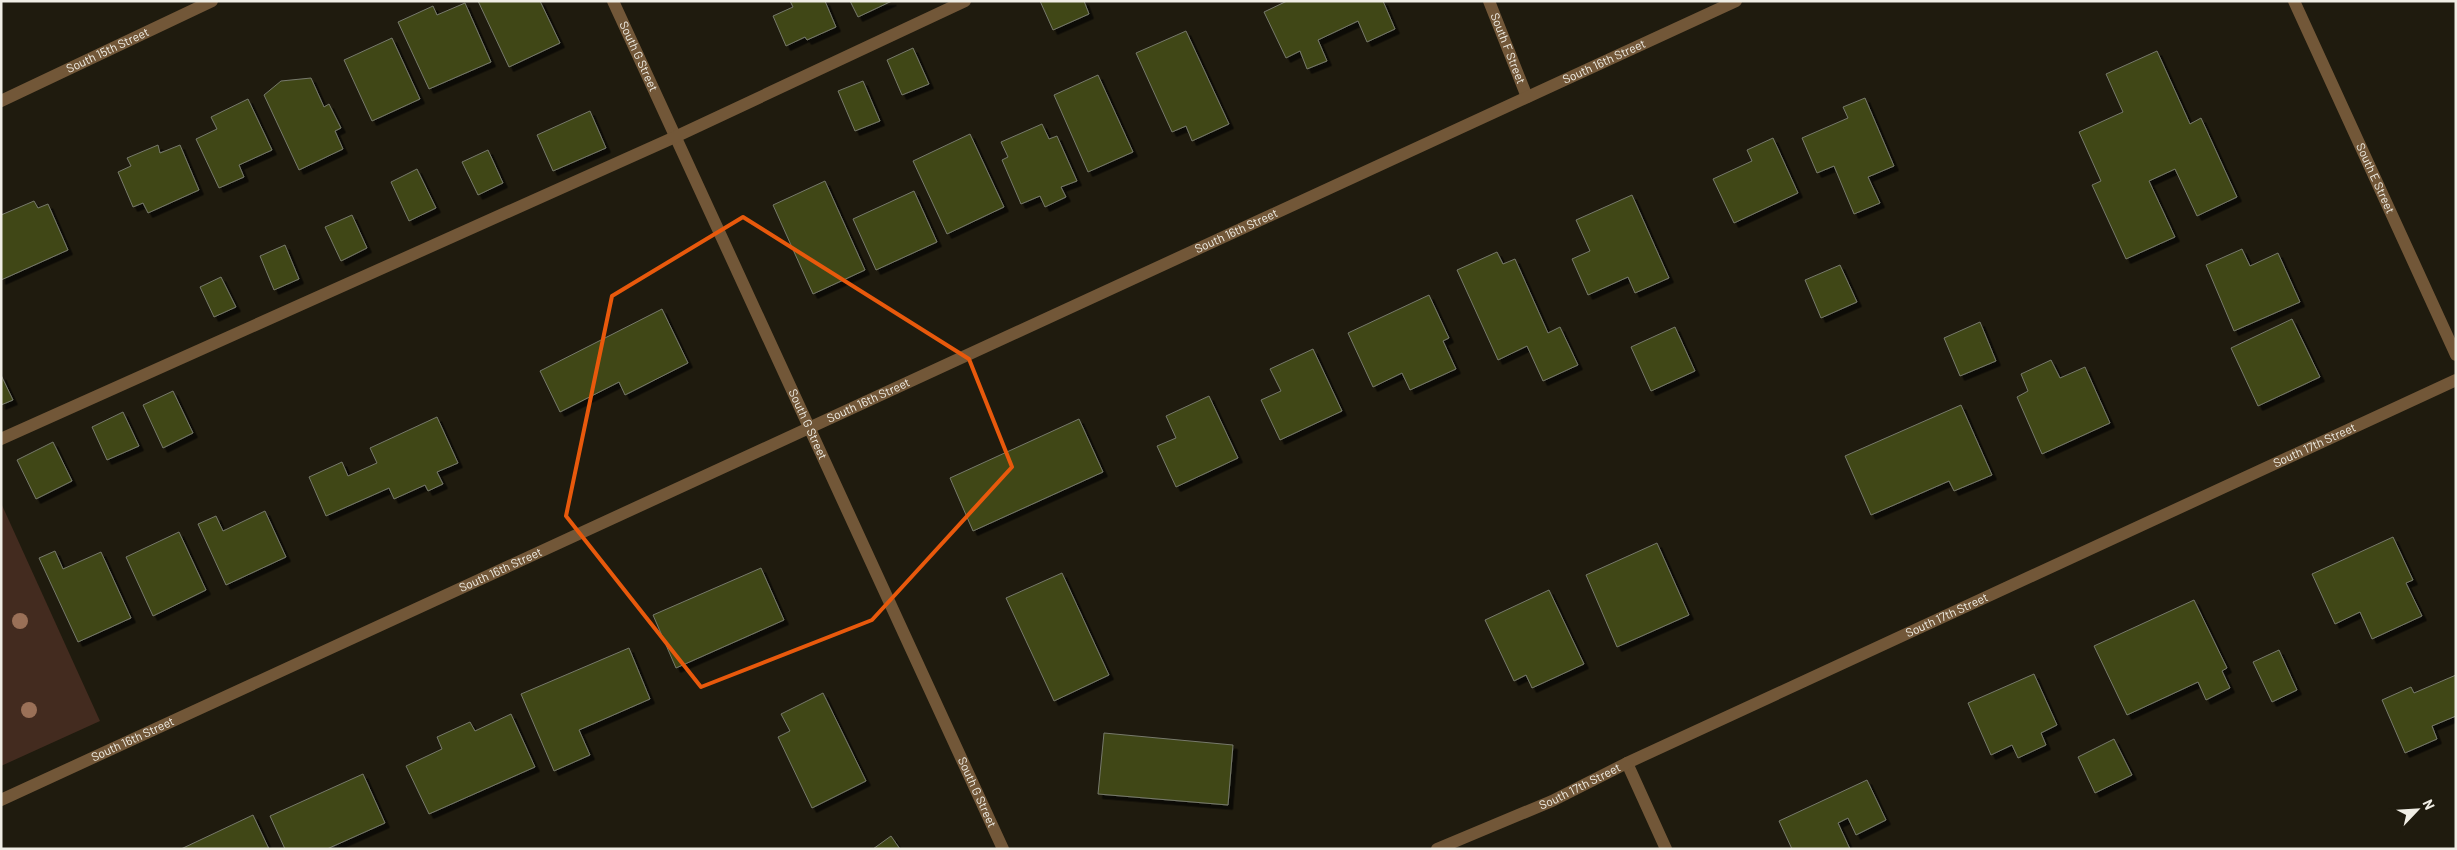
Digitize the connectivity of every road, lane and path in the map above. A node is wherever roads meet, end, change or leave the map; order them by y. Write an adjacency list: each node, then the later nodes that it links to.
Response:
1 (212, 1): 8 (street, South 15th Street)
2 (613, 1): 9 (street, South G Street)
3 (965, 1): 9 (street)
4 (1489, 1): 7 (street, South F Street)
5 (1736, 1): 7 (street, South 16th Street)
6 (2294, 1): 10 (street, South E Street)
7 (1527, 97): 12 (street, South 16th Street)
8 (1, 101)
9 (675, 136): 12 (street, South G Street); 13 (street)
10 (2456, 354)
11 (2456, 380): 14 (street, South 17th Street)
12 (809, 427): 15 (street, South 16th Street); 16 (street, South G Street)
13 (1, 439)
14 (1627, 763): 17 (street, South 17th Street); 18 (street)
15 (1, 800)
16 (1004, 849)
17 (1437, 849)
18 (1666, 849)

